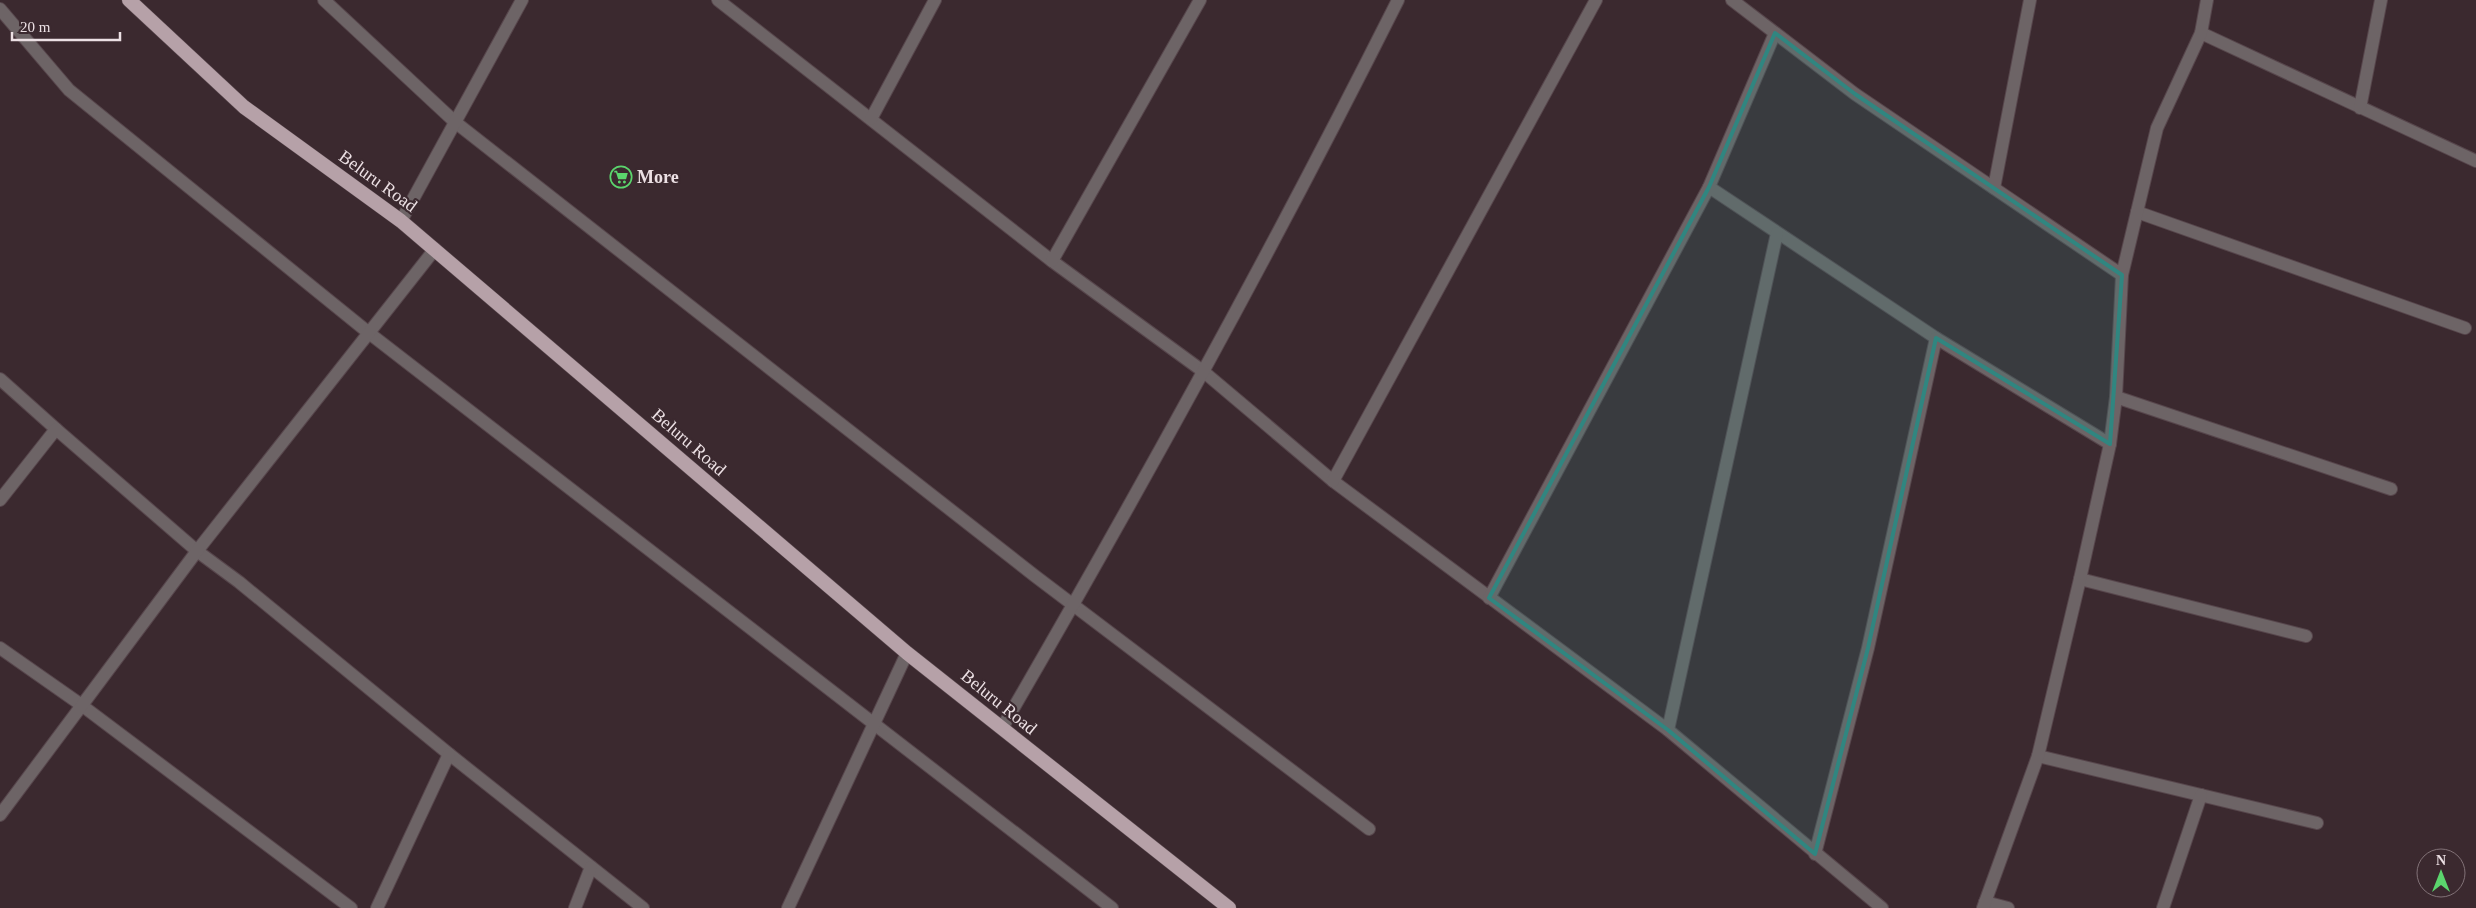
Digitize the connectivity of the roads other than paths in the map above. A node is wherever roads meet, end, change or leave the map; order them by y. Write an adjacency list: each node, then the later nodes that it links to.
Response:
1 (129, 0): 23 (highway, Beluru Road)
2 (324, 0): 18 (street)
3 (522, 0): 18 (street)
4 (935, 0): 17 (street)
5 (1200, 0): 26 (street)
6 (1398, 0): 31 (street)
7 (1596, 0): 36 (street)
8 (1732, 0): 14 (street)
9 (2030, 0): 21 (street)
10 (2207, 0): 15 (street)
11 (2381, 0): 16 (street)
12 (719, 1): 17 (street)
13 (0, 9): 29 (street)
14 (1775, 33): 20 (street); 21 (street)
15 (2201, 33): 16 (street); 22 (street)
16 (2360, 108): 19 (street)
17 (871, 120): 26 (street)
18 (455, 122): 23 (street); 42 (street)
19 (2476, 161)
20 (1709, 187): 24 (street); 41 (street)
21 (1994, 188): 27 (street)
22 (2137, 212): 27 (street); 28 (street)
23 (401, 220): 25 (highway, Beluru Road)
24 (1777, 233): 30 (street); 49 (street)
25 (435, 249): 29 (street); 45 (highway, Beluru Road)
26 (1052, 261): 31 (street)
27 (2122, 275): 33 (street)
28 (2465, 328)
29 (369, 333): 39 (street); 47 (street)
30 (1936, 338): 35 (street); 56 (street)
31 (1204, 372): 36 (street); 42 (street)
32 (0, 379): 34 (street)
33 (2116, 397): 35 (street); 37 (street)
34 (56, 429): 38 (street); 39 (street)
35 (2110, 444): 40 (street)
36 (1333, 481): 41 (street)
37 (2391, 489)
38 (0, 500)
39 (197, 551): 46 (street); 50 (street)
40 (2080, 579): 43 (street); 51 (street)
41 (1489, 598): 49 (street)
42 (1074, 604): 48 (street); 55 (street)
43 (2306, 636)
44 (0, 648): 46 (street)
45 (907, 653): 47 (street); 48 (highway, Beluru Road)
46 (80, 704): 53 (street); 59 (street)
47 (875, 722): 63 (street); 64 (street)
48 (1002, 728): 65 (highway, Beluru Road)
49 (1668, 730): 56 (street)
50 (449, 754): 57 (street); 60 (street)
51 (2038, 756): 52 (street); 58 (street)
52 (2201, 795): 54 (street); 68 (street)
53 (0, 815)
54 (2317, 823)
55 (1369, 829)
56 (1815, 854): 66 (street)
57 (591, 867): 61 (street); 62 (street)
58 (1984, 905): 67 (street)
59 (352, 908)
60 (377, 908)
61 (574, 908)
62 (642, 908)
63 (788, 908)
64 (1112, 908)
65 (1229, 908)
66 (1882, 908)
67 (2008, 908)
68 (2163, 908)

